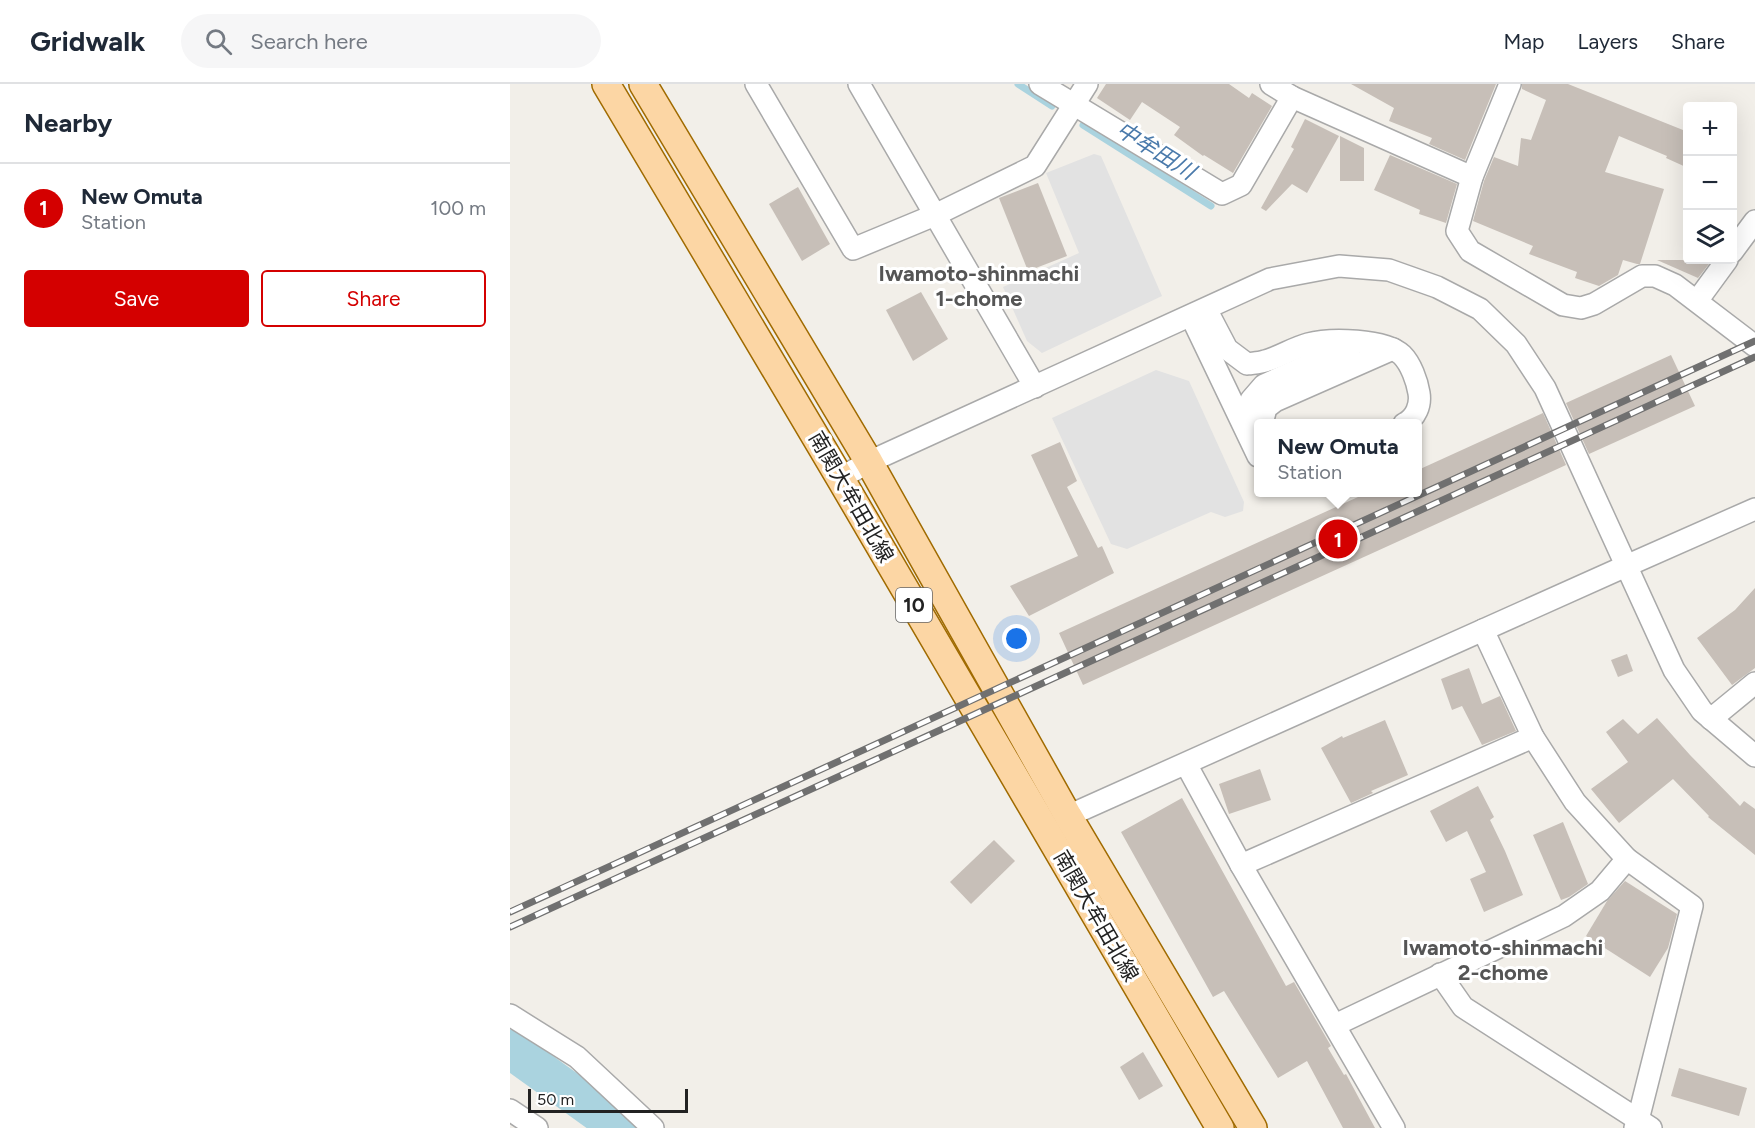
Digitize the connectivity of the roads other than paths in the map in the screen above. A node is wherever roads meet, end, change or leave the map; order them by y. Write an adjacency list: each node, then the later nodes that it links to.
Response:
1 (606, 84): 26 (main road, 南関大牟田北線 / 10)
2 (643, 84): 25 (main road, 南関大牟田北線 / 10)
3 (756, 84): 12 (street)
4 (859, 84): 12 (street)
5 (1040, 84): 10 (street)
6 (1087, 84): 10 (street)
7 (1271, 84): 9 (street)
8 (1510, 84): 11 (street)
9 (1292, 97): 10 (street); 11 (street)
10 (1074, 105): 12 (street)
11 (1472, 177): 16 (street)
12 (935, 215): 21 (street)
13 (1755, 221): 14 (street)
14 (1737, 245)
15 (1724, 264): 16 (street)
16 (1697, 300): 19 (street)
17 (1199, 312): 18 (street); 21 (street); 24 (street); 28 (street)
18 (1359, 342): 20 (street); 24 (street)
19 (1755, 346)
20 (1392, 349): 22 (street); 23 (street)
21 (1035, 387): 25 (street)
22 (1257, 419)
23 (1411, 419)
24 (1253, 424)
25 (869, 462): 26 (street); 35 (main road, 南関大牟田北線 / 10)
26 (840, 478): 45 (main road, 南関大牟田北線 / 10)
27 (1755, 509): 28 (street)
28 (1626, 566): 29 (street); 31 (street)
29 (1483, 630): 32 (street); 34 (street)
30 (1755, 683): 31 (street)
31 (1711, 719): 33 (street)
32 (1533, 737): 36 (street); 37 (street)
33 (1755, 756)
34 (1186, 764): 35 (street); 37 (street)
35 (1068, 816): 46 (main road, 南関大牟田北線 / 10)
36 (1626, 859): 38 (street); 42 (street)
37 (1241, 865): 40 (street)
38 (1440, 974): 40 (street); 42 (street)
39 (510, 1015): 44 (street)
40 (1335, 1024): 47 (street)
41 (510, 1110): 43 (street)
42 (1641, 1125)
43 (537, 1128)
44 (653, 1128)
45 (1220, 1128)
46 (1253, 1128)
47 (1395, 1128)

